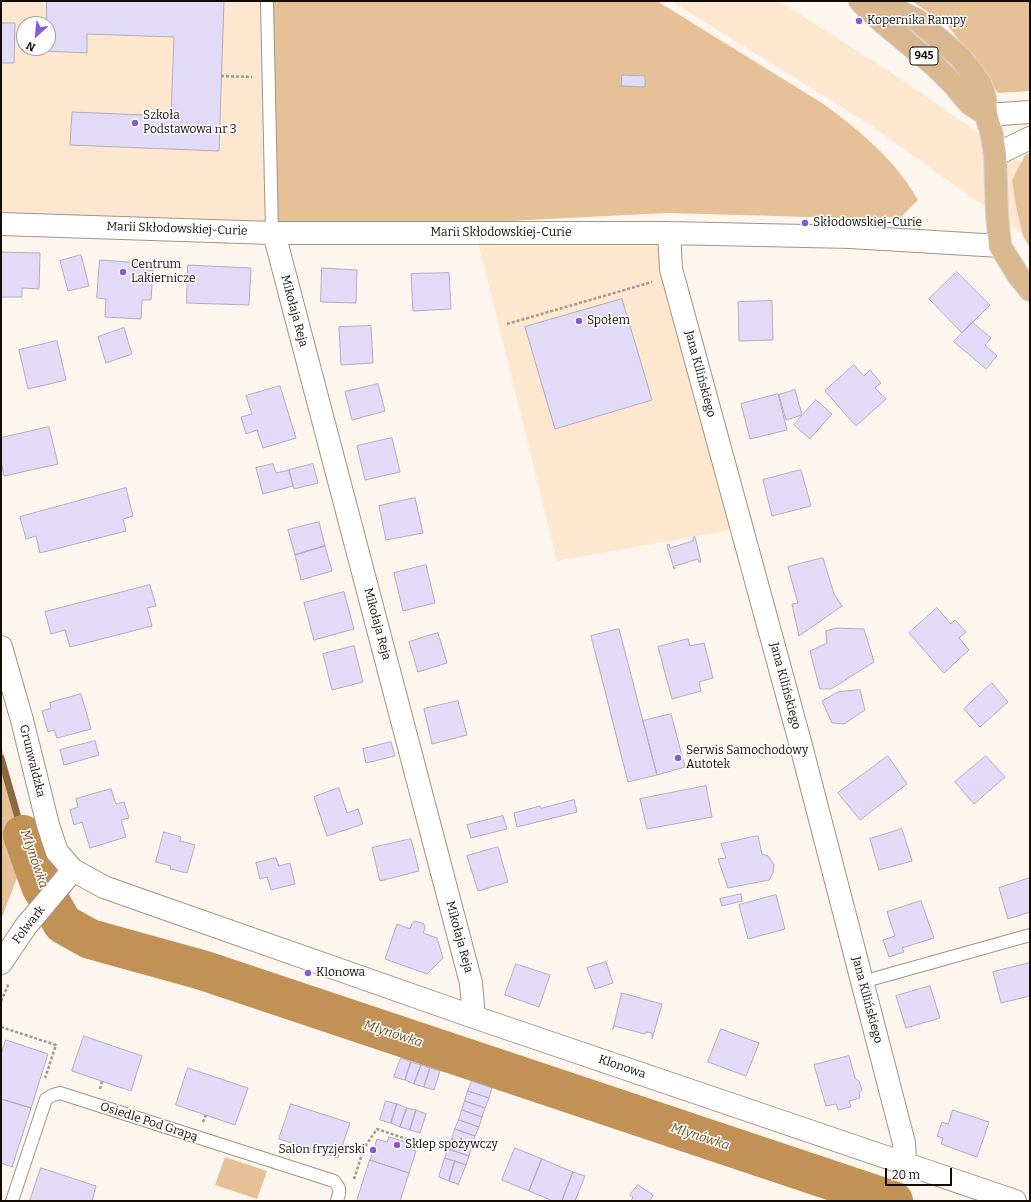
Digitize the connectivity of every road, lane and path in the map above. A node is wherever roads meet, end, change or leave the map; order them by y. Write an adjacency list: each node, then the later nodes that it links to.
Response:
1 (860, 1): 7 (main road, 945)
2 (878, 1): 7 (main road, 945)
3 (267, 3): 5 (lane)
4 (222, 76): 5 (path)
5 (268, 77): 11 (lane)
6 (1030, 112): 7 (street)
7 (986, 115): 9 (main road, 945)
8 (1030, 138): 9 (street)
9 (995, 155): 13 (main road, 945)
10 (1, 224): 11 (street, Marii Skłodowskiej-Curie)
11 (272, 232): 12 (street, Marii Skłodowskiej-Curie); 22 (street, Mikołaja Reja)
12 (669, 234): 13 (street, Marii Skłodowskiej-Curie); 21 (street, Jana Kilińskiego)
13 (1000, 246): 15 (main road, 945)
14 (646, 284): 16 (path)
15 (1030, 290)
16 (507, 324)
17 (1, 647): 18 (street, Grunwaldzka)
18 (66, 879): 20 (street, Folwark); 22 (street, Klonowa)
19 (1030, 935): 21 (lane)
20 (1, 962)
21 (862, 982): 26 (street, Jana Kilińskiego)
22 (474, 1017): 26 (street, Klonowa)
23 (1, 1027): 24 (path)
24 (45, 1078)
25 (433, 1148): 27 (path)
26 (905, 1163): 30 (street, Klonowa)
27 (352, 1183)
28 (12, 1201): 29 (lane, Osiedle Pod Grapą)
29 (337, 1201)
30 (1015, 1201)

